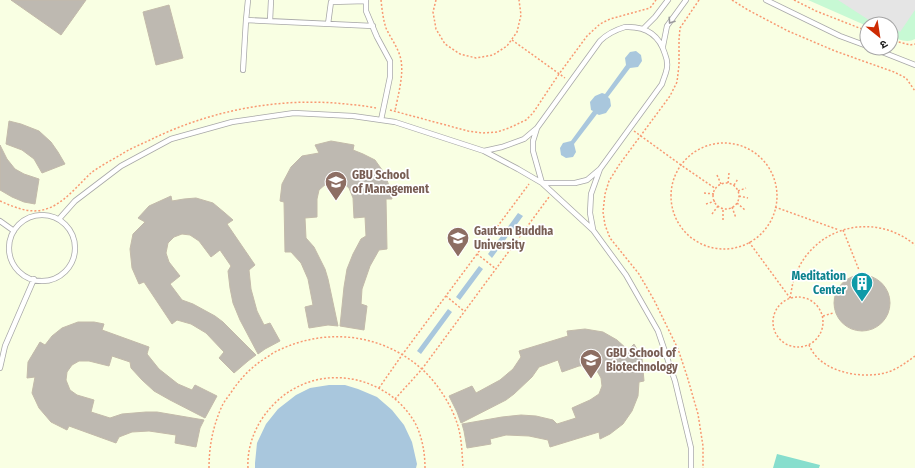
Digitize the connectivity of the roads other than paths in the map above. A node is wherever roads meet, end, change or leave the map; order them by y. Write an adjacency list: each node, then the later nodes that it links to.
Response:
1 (248, 0): 7 (lane)
2 (271, 0): 8 (lane)
3 (668, 0): 11 (lane)
4 (686, 0): 13 (lane, one-way to 13)
5 (766, 0): 12 (lane)
6 (366, 1): 9 (lane); 10 (lane)
7 (246, 20): 8 (lane); 16 (lane)
8 (270, 21): 9 (lane)
9 (328, 24): 10 (lane)
10 (373, 26): 17 (lane)
11 (643, 29): 13 (lane); 18 (lane)
12 (859, 43)
13 (662, 46): 20 (lane)
14 (892, 56): 15 (lane)
15 (915, 65)
16 (243, 70)
17 (381, 120): 19 (lane); 22 (lane)
18 (537, 128): 19 (lane); 21 (lane)
19 (484, 151): 21 (lane)
20 (600, 169): 21 (lane); 24 (lane)
21 (542, 182): 24 (lane)
22 (59, 219): 25 (lane); 26 (lane)
23 (0, 221): 25 (lane)
24 (593, 230): 28 (lane)
25 (14, 231): 26 (lane)
26 (34, 279): 27 (lane)
27 (0, 368)
28 (692, 468)

